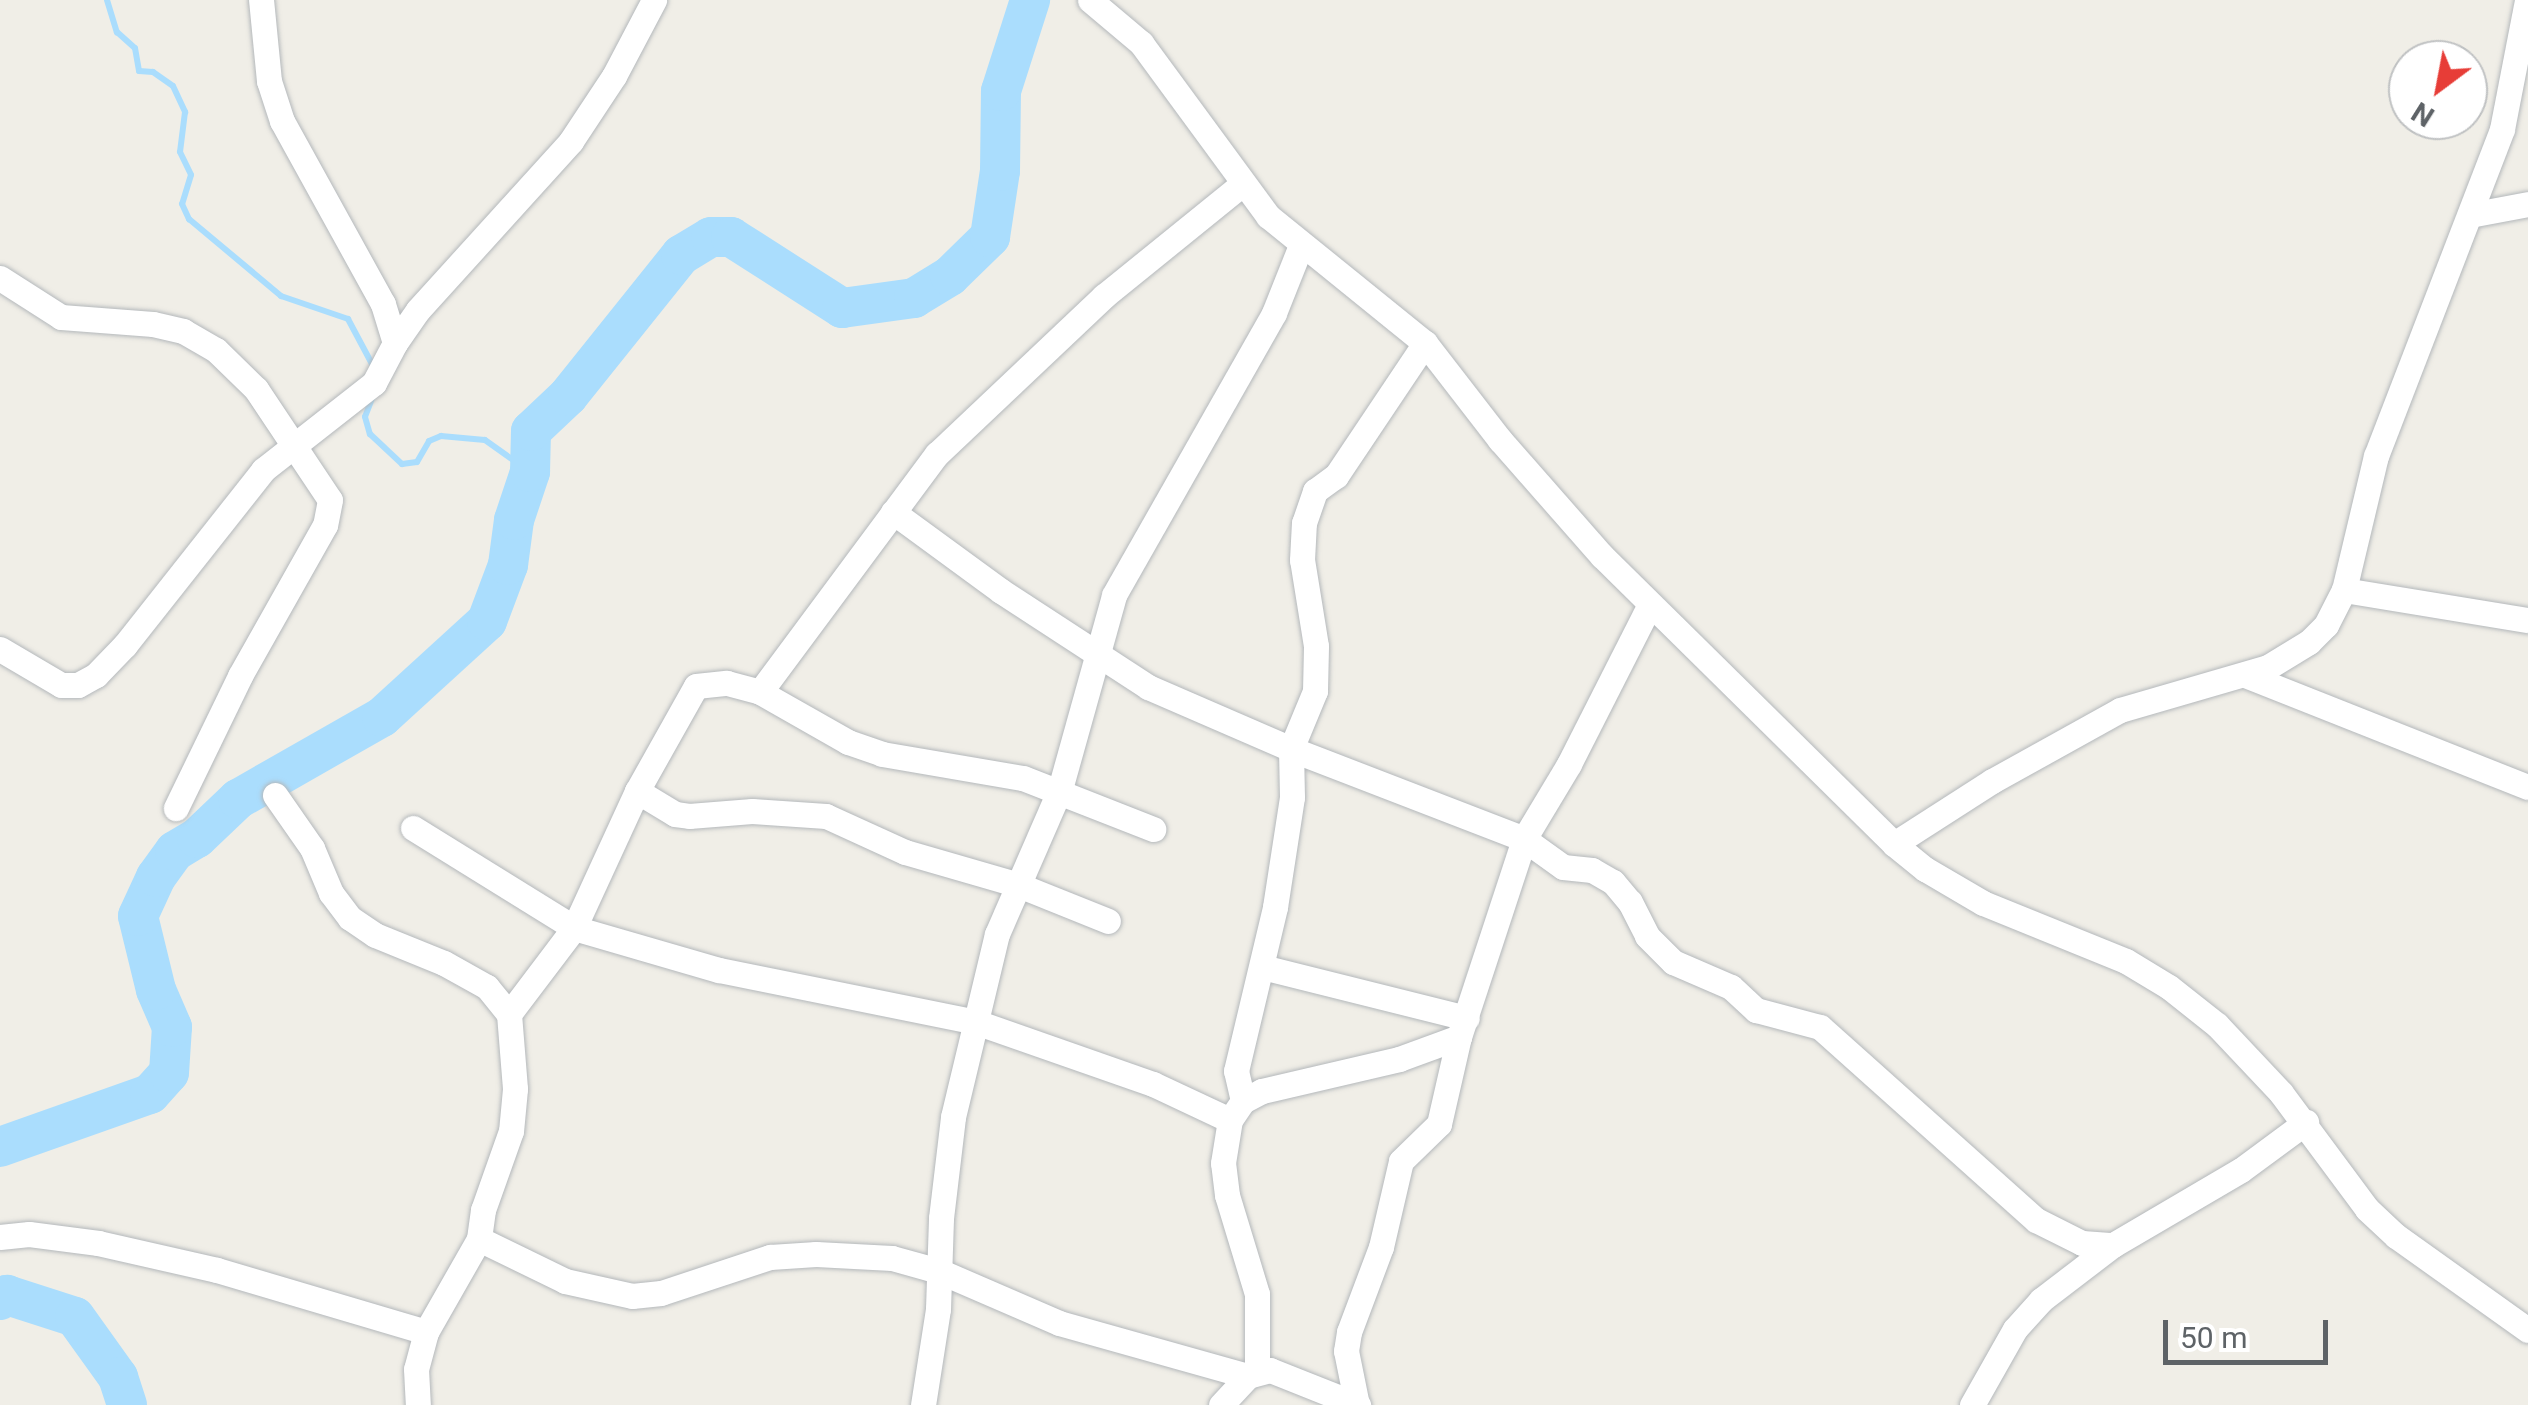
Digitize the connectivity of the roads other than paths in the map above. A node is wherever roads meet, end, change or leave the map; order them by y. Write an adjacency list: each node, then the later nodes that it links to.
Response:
1 (262, 0): 10 (street)
2 (654, 0): 10 (street)
3 (1090, 0): 5 (street)
4 (2527, 0): 7 (street)
5 (1241, 185): 8 (street); 13 (street)
6 (2528, 204): 7 (street)
7 (2470, 216): 14 (street)
8 (1301, 245): 11 (street); 18 (street)
9 (0, 278): 12 (street)
10 (395, 343): 12 (street)
11 (1425, 343): 15 (street); 21 (street)
12 (293, 444): 17 (street); 26 (street)
13 (893, 512): 18 (street); 20 (street)
14 (2344, 590): 16 (street); 19 (street)
15 (1650, 604): 29 (street); 30 (street)
16 (2528, 620)
17 (0, 650)
18 (1099, 659): 21 (street); 23 (street)
19 (2244, 675): 22 (street); 30 (street)
20 (760, 692): 23 (street); 24 (street)
21 (1291, 749): 29 (street); 34 (street)
22 (2528, 786)
23 (1060, 790): 28 (street); 31 (street)
24 (637, 791): 31 (street); 33 (street)
25 (276, 794): 35 (street)
26 (176, 808)
27 (413, 828): 33 (street)
28 (1154, 829)
29 (1524, 839): 37 (street); 42 (street)
30 (1894, 844): 39 (street)
31 (1016, 884): 32 (street); 36 (street)
32 (1108, 921)
33 (574, 928): 35 (street); 36 (street)
34 (1262, 967): 37 (street); 38 (street)
35 (509, 1014): 41 (street)
36 (973, 1021): 38 (street); 43 (street)
37 (1463, 1027): 38 (street); 50 (street)
38 (1236, 1111): 46 (street)
39 (2306, 1122): 42 (street); 44 (street)
40 (0, 1237): 45 (street)
41 (479, 1239): 43 (street); 45 (street)
42 (2114, 1245): 51 (street)
43 (939, 1271): 46 (street); 48 (street)
44 (2528, 1330)
45 (426, 1332): 47 (street)
46 (1253, 1373): 49 (street); 50 (street)
47 (418, 1405)
48 (923, 1405)
49 (1221, 1405)
50 (1357, 1405)
51 (1972, 1405)

